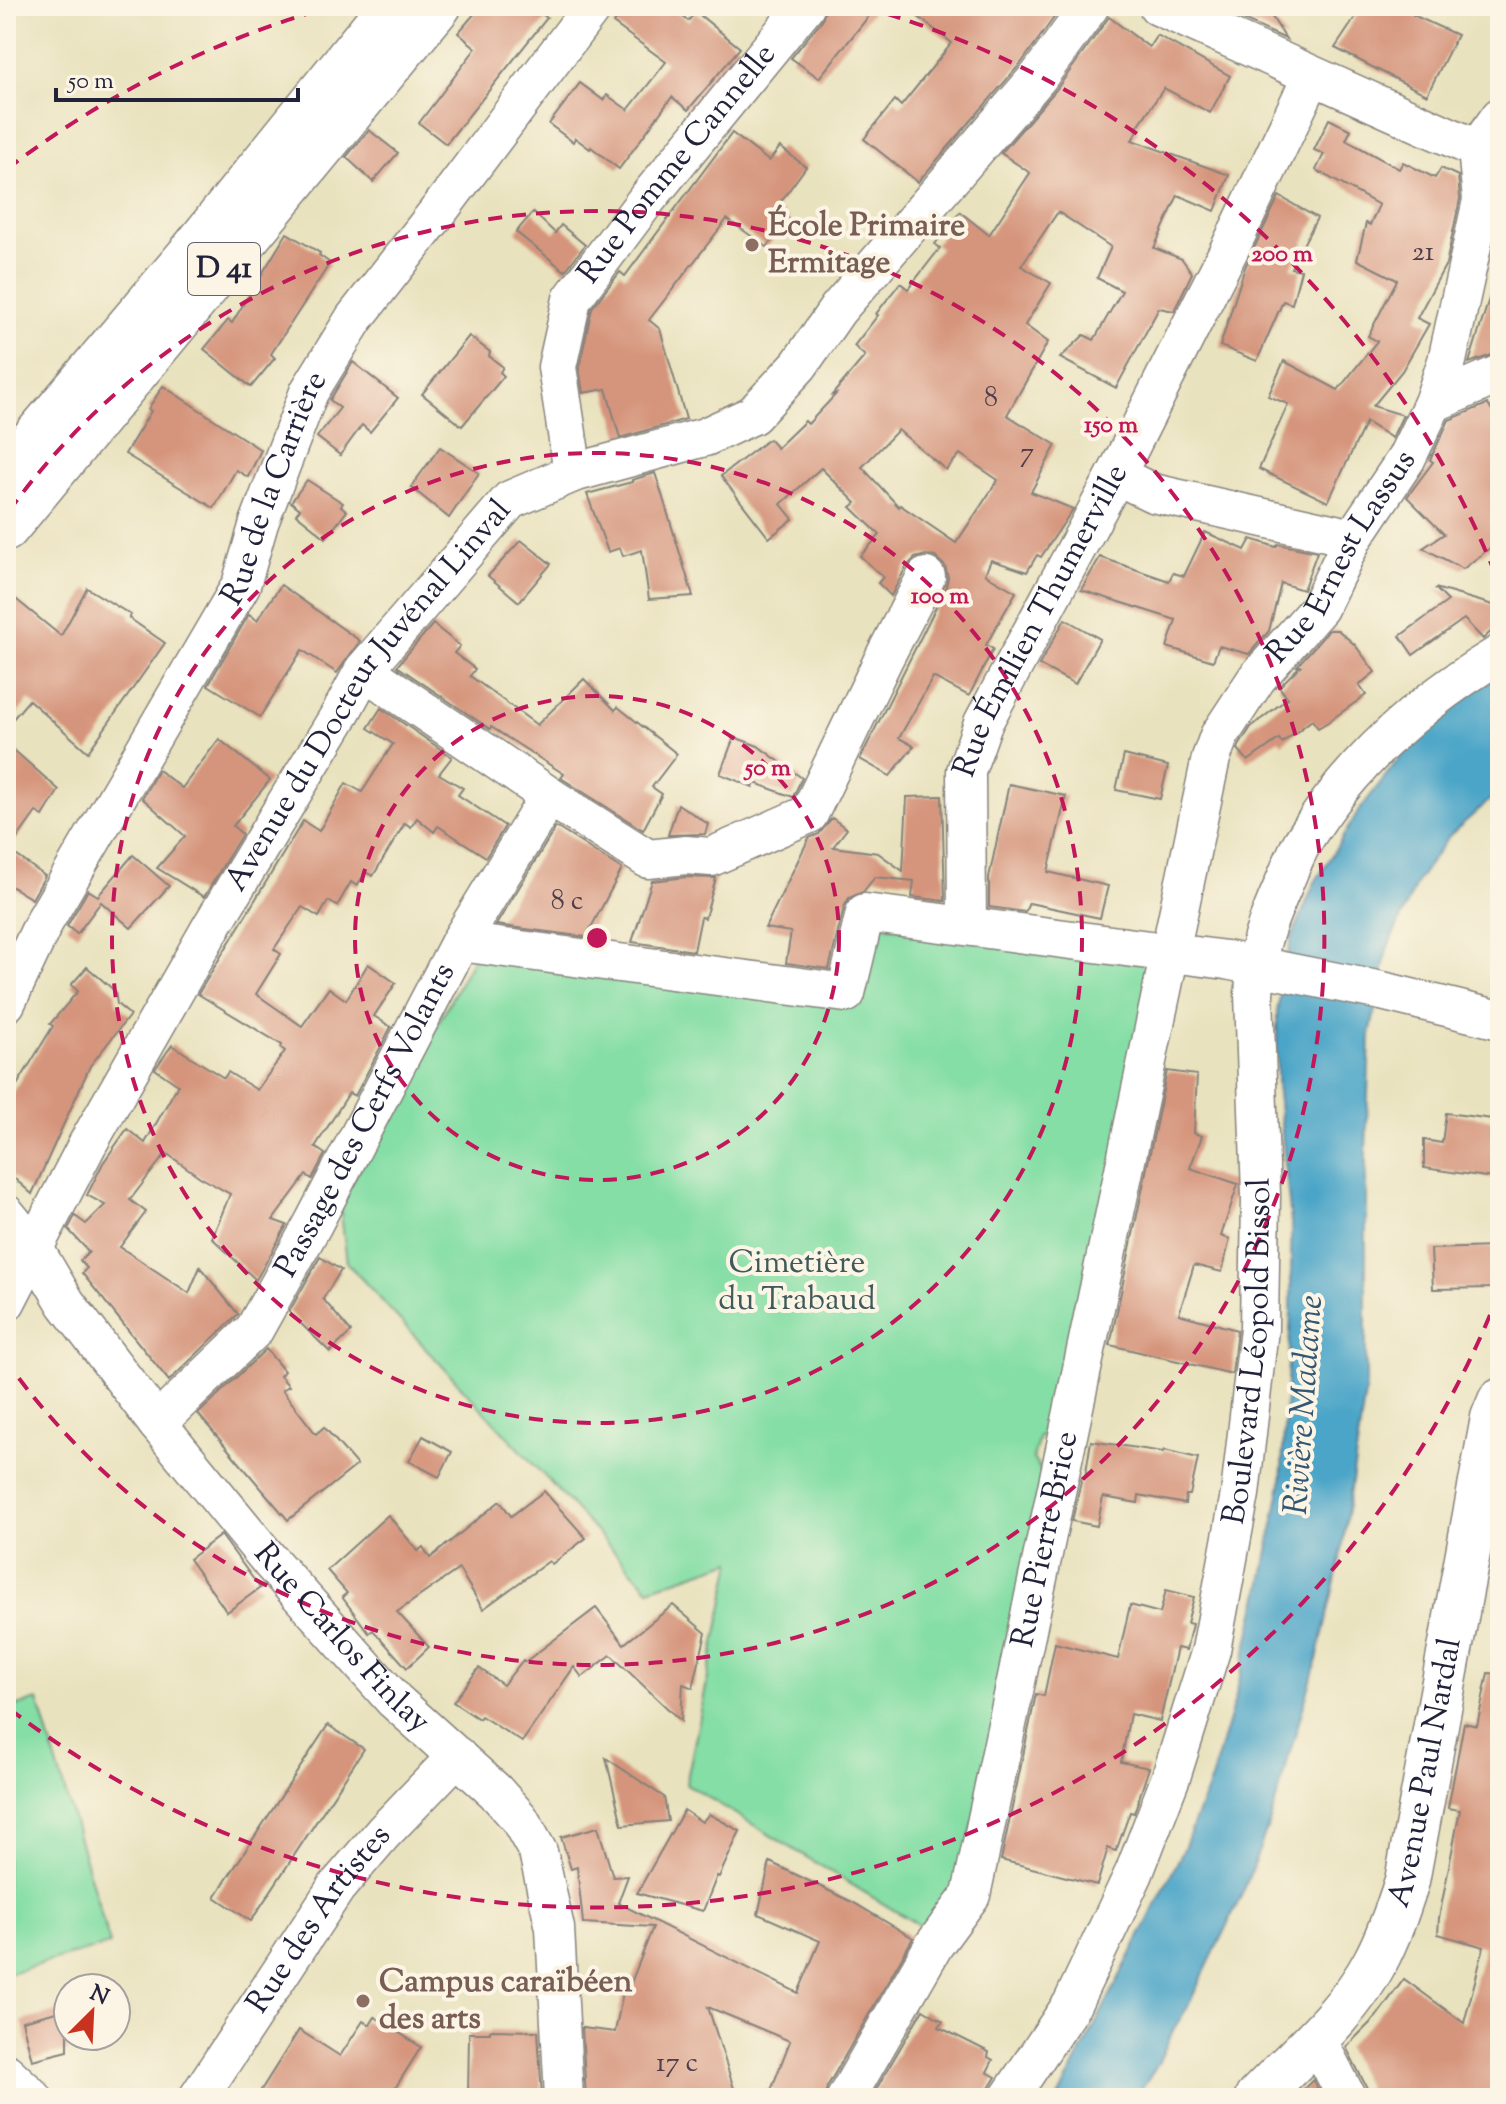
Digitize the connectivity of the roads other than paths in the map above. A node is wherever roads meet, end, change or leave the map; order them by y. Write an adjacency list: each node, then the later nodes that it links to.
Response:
1 (390, 6): 12 (main road, D 41)
2 (439, 6): 15 (main road, D 41)
3 (593, 6): 25 (street, Rue de la Carrière)
4 (805, 6): 13 (street, Rue Pomme Cannelle)
5 (1090, 6): 13 (street, Avenue du Docteur Juvénal Linval)
6 (1158, 6): 7 (street)
7 (1312, 76): 9 (street); 14 (street, Rue Émilien Thumerville)
8 (1500, 117): 9 (street)
9 (1477, 149): 11 (street, Rue Ernest Lassus)
10 (1500, 374): 11 (street)
11 (1433, 403): 16 (street, Rue Ernest Lassus)
12 (6, 471)
13 (573, 473): 19 (street, Avenue du Docteur Juvénal Linval)
14 (1116, 475): 16 (street); 21 (street, Rue Émilien Thumerville)
15 (6, 529)
16 (1353, 538): 23 (street, Rue Ernest Lassus)
17 (926, 577): 20 (street)
18 (1500, 654): 24 (street, Boulevard Léopold Bissol)
19 (364, 670): 20 (street); 28 (street, Avenue du Docteur Juvénal Linval)
20 (549, 796): 22 (street, Passage des Cerfs Volants)
21 (967, 925): 22 (street); 23 (street)
22 (460, 942): 31 (street, Passage des Cerfs Volants)
23 (1171, 952): 24 (street); 38 (street, Rue Pierre Brice)
24 (1267, 968): 26 (street); 39 (street, Boulevard Léopold Bissol)
25 (6, 1003)
26 (1499, 1018)
27 (6, 1214): 28 (street, Rue Carlos Finlay)
28 (33, 1247): 29 (street, Avenue du Docteur Juvénal Linval); 31 (street, Rue Carlos Finlay)
29 (6, 1302)
30 (1498, 1413): 33 (main road, Avenue Paul Nardal)
31 (157, 1423): 32 (street, Rue Carlos Finlay)
32 (457, 1756): 36 (street, Rue des Artistes); 37 (street, Rue Carlos Finlay)
33 (1316, 2037): 40 (main road, Avenue Paul Nardal); 41 (street)
34 (6, 2073): 35 (street)
35 (33, 2098)
36 (198, 2098)
37 (564, 2098)
38 (846, 2098)
39 (1009, 2098)
40 (1257, 2098)
41 (1347, 2098)

